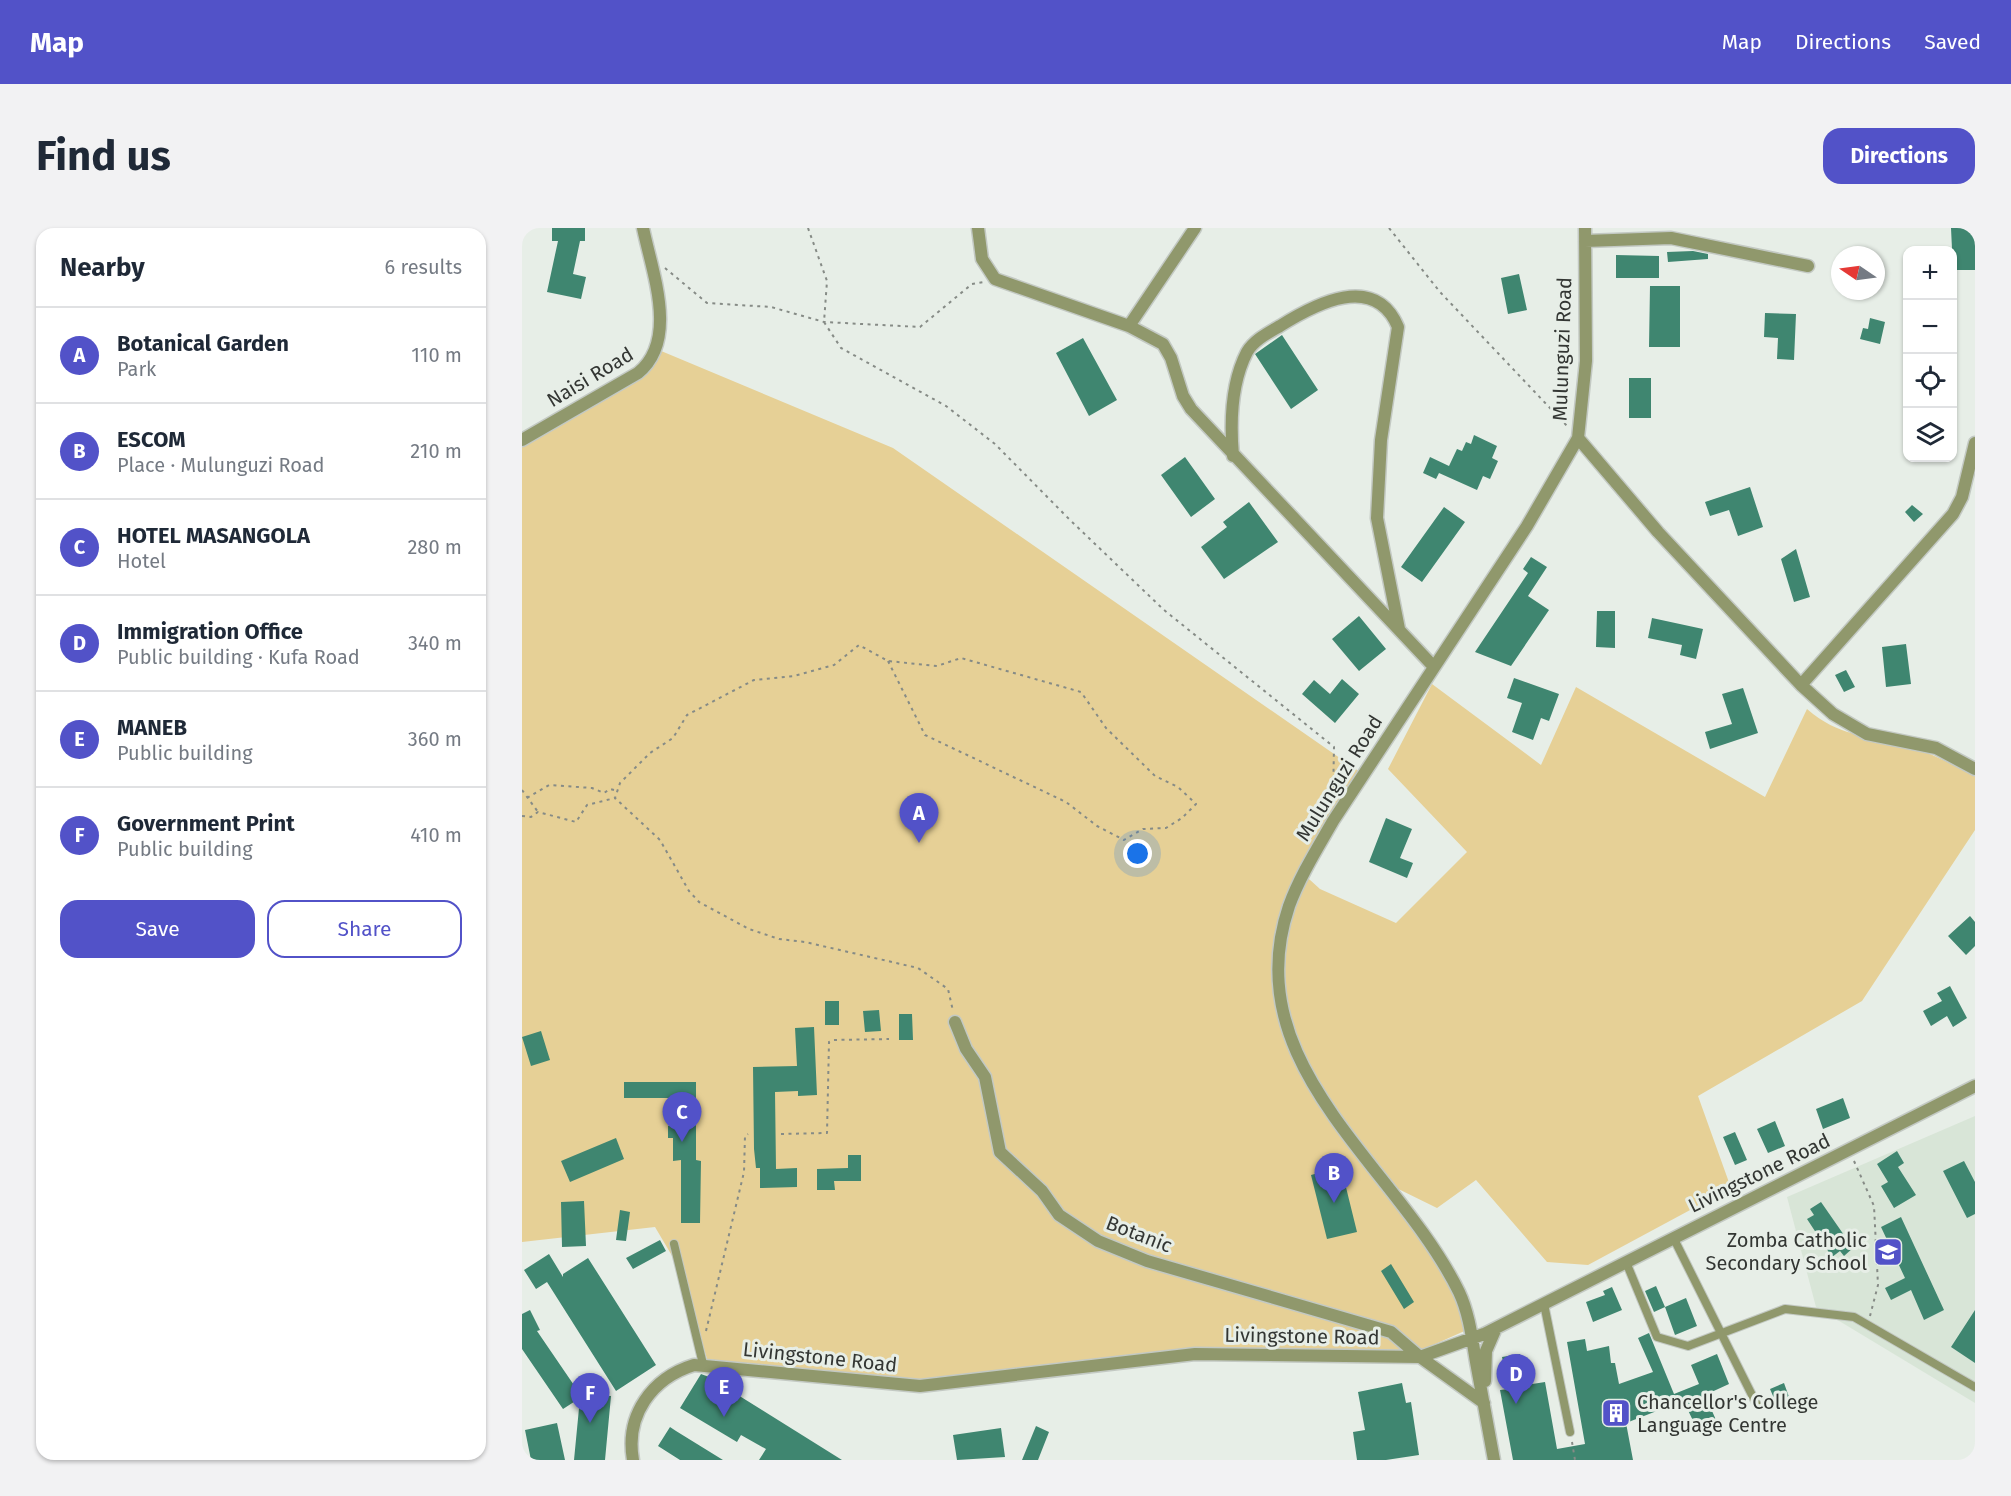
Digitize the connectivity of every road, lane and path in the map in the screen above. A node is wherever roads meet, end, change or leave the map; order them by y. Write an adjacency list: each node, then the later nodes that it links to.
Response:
1 (643, 228): 13 (street, Naisi Road)
2 (808, 228): 10 (path)
3 (978, 228): 9 (street)
4 (1195, 228): 11 (street)
5 (1389, 228): 12 (path)
6 (1585, 235): 8 (street); 12 (street, Mulunguzi Road)
7 (660, 259): 10 (path)
8 (1808, 266)
9 (995, 279): 10 (path); 11 (street)
10 (824, 322): 27 (path)
11 (1129, 326): 15 (street)
12 (1578, 438): 18 (street, Mulunguzi Road); 19 (street)
13 (522, 440)
14 (1975, 443): 19 (street)
15 (1233, 456): 16 (street); 16 (street)
16 (1400, 630): 18 (street)
17 (888, 661): 17 (path); 22 (path)
18 (1434, 667): 27 (street, Mulunguzi Road)
19 (1801, 685): 20 (street)
20 (1975, 769)
21 (522, 790): 23 (path)
22 (618, 790): 23 (path); 24 (path)
23 (527, 798): 25 (path)
24 (615, 798): 25 (path); 28 (path)
25 (538, 812): 26 (path)
26 (522, 816)
27 (1333, 822): 42 (street, Mulunguzi Road)
28 (955, 1022): 43 (street, Botanic)
29 (889, 1039): 32 (path)
30 (1975, 1086): 33 (street, Livingstone Road)
31 (748, 1134): 40 (path)
32 (781, 1134)
33 (1849, 1149): 34 (street, Livingstone Road); 38 (path)
34 (1672, 1238): 36 (street, Livingstone Road); 41 (lane)
35 (675, 1244): 44 (lane)
36 (1626, 1262): 37 (street, Livingstone Road); 41 (lane)
37 (1544, 1304): 39 (street, Livingstone Road); 48 (lane)
38 (1868, 1324): 41 (lane); 45 (lane)
39 (1496, 1328): 42 (street, Livingstone Road); 46 (street)
40 (706, 1331)
41 (1720, 1333): 47 (lane)
42 (1472, 1339): 43 (street, Livingstone Road); 46 (street, Mulunguzi Road)
43 (1419, 1357): 44 (street, Livingstone Road); 46 (street, Botanic)
44 (703, 1364): 49 (street, Livingstone Road)
45 (1975, 1387)
46 (1484, 1403): 50 (street)
47 (1756, 1405)
48 (1570, 1432): 51 (path)
49 (633, 1460)
50 (1494, 1460)
51 (1575, 1460)

